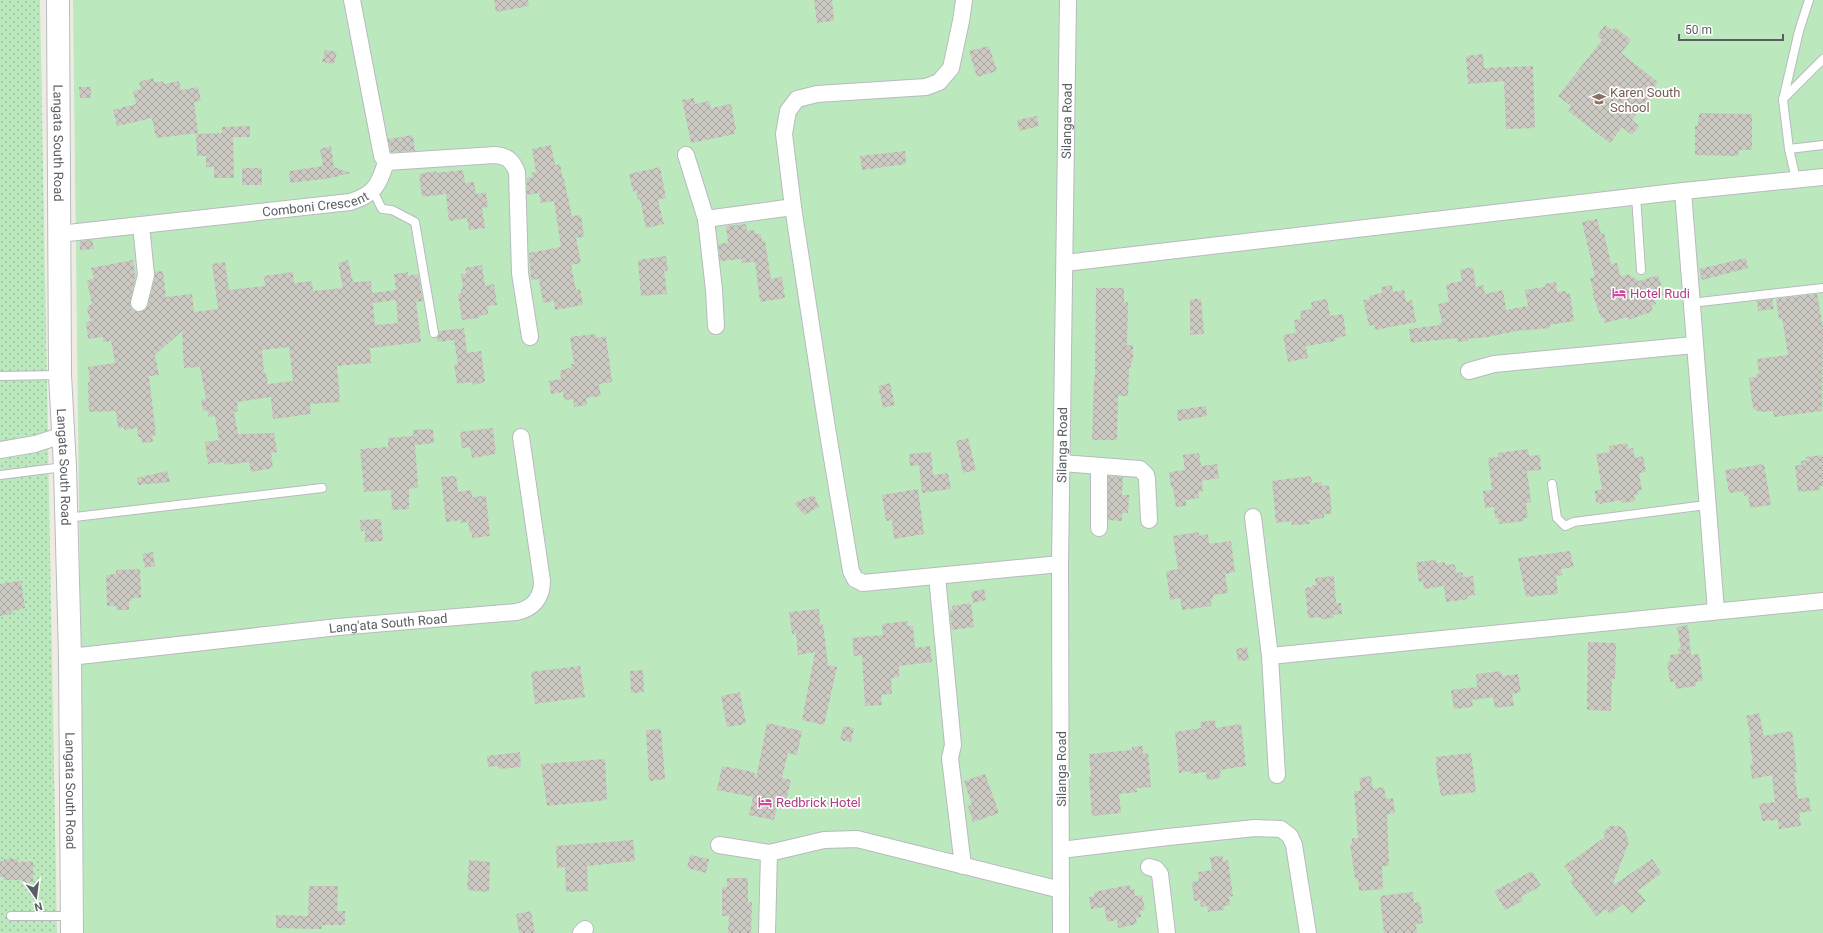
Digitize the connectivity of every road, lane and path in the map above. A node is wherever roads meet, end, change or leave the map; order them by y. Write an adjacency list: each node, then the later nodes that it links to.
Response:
1 (58, 0): 20 (street, Langata South Road)
2 (352, 0): 11 (street)
3 (964, 0): 17 (street)
4 (1068, 0): 21 (street, Silanga Road)
5 (1809, 0): 7 (lane)
6 (1823, 59): 7 (lane)
7 (1783, 100): 9 (lane)
8 (1823, 145): 9 (lane)
9 (1789, 149): 13 (lane)
10 (686, 155): 18 (street)
11 (386, 162): 14 (street, Comboni Crescent); 28 (street)
12 (1823, 176): 13 (street)
13 (1796, 179): 15 (street)
14 (373, 191): 19 (street, Comboni Crescent); 27 (lane)
15 (1683, 191): 16 (street); 25 (street)
16 (1636, 196): 21 (street); 22 (lane)
17 (793, 207): 18 (street); 48 (street)
18 (706, 219): 26 (street)
19 (141, 225): 20 (street, Comboni Crescent); 24 (street)
20 (59, 234): 31 (street, Langata South Road)
21 (1065, 263): 36 (street, Silanga Road)
22 (1641, 270)
23 (1823, 288): 25 (lane)
24 (139, 303)
25 (1691, 303): 29 (street)
26 (716, 326)
27 (434, 333)
28 (530, 337)
29 (1694, 345): 30 (street); 42 (street)
30 (1469, 371)
31 (60, 375): 32 (lane); 33 (street, Langata South Road)
32 (0, 376)
33 (63, 435): 35 (street); 38 (street, Langata South Road)
34 (521, 437): 51 (street, Lang'ata South Road)
35 (0, 450)
36 (1062, 463): 37 (street); 47 (street, Silanga Road)
37 (1099, 466): 45 (street); 46 (street)
38 (65, 467): 39 (lane); 44 (street, Langata South Road)
39 (0, 475)
40 (1552, 484): 42 (lane)
41 (322, 488): 44 (lane)
42 (1706, 505): 50 (street)
43 (1253, 517): 52 (street)
44 (66, 518): 51 (street, Langata South Road)
45 (1149, 520)
46 (1099, 528)
47 (1060, 564): 48 (street); 55 (street, Silanga Road)
48 (937, 576): 57 (street)
49 (1823, 601): 50 (street)
50 (1716, 611): 52 (street)
51 (70, 656): 61 (street, Langata South Road)
52 (1270, 656): 53 (street)
53 (1276, 775)
54 (719, 845): 56 (street)
55 (1061, 850): 59 (street, Silanga Road); 65 (street)
56 (769, 853): 57 (street); 62 (street)
57 (963, 866): 59 (street)
58 (1149, 867): 64 (street)
59 (1061, 890): 63 (street, Silanga Road)
60 (11, 916): 61 (lane)
61 (72, 925)
62 (767, 933)
63 (1061, 933)
64 (1167, 933)
65 (1308, 933)

